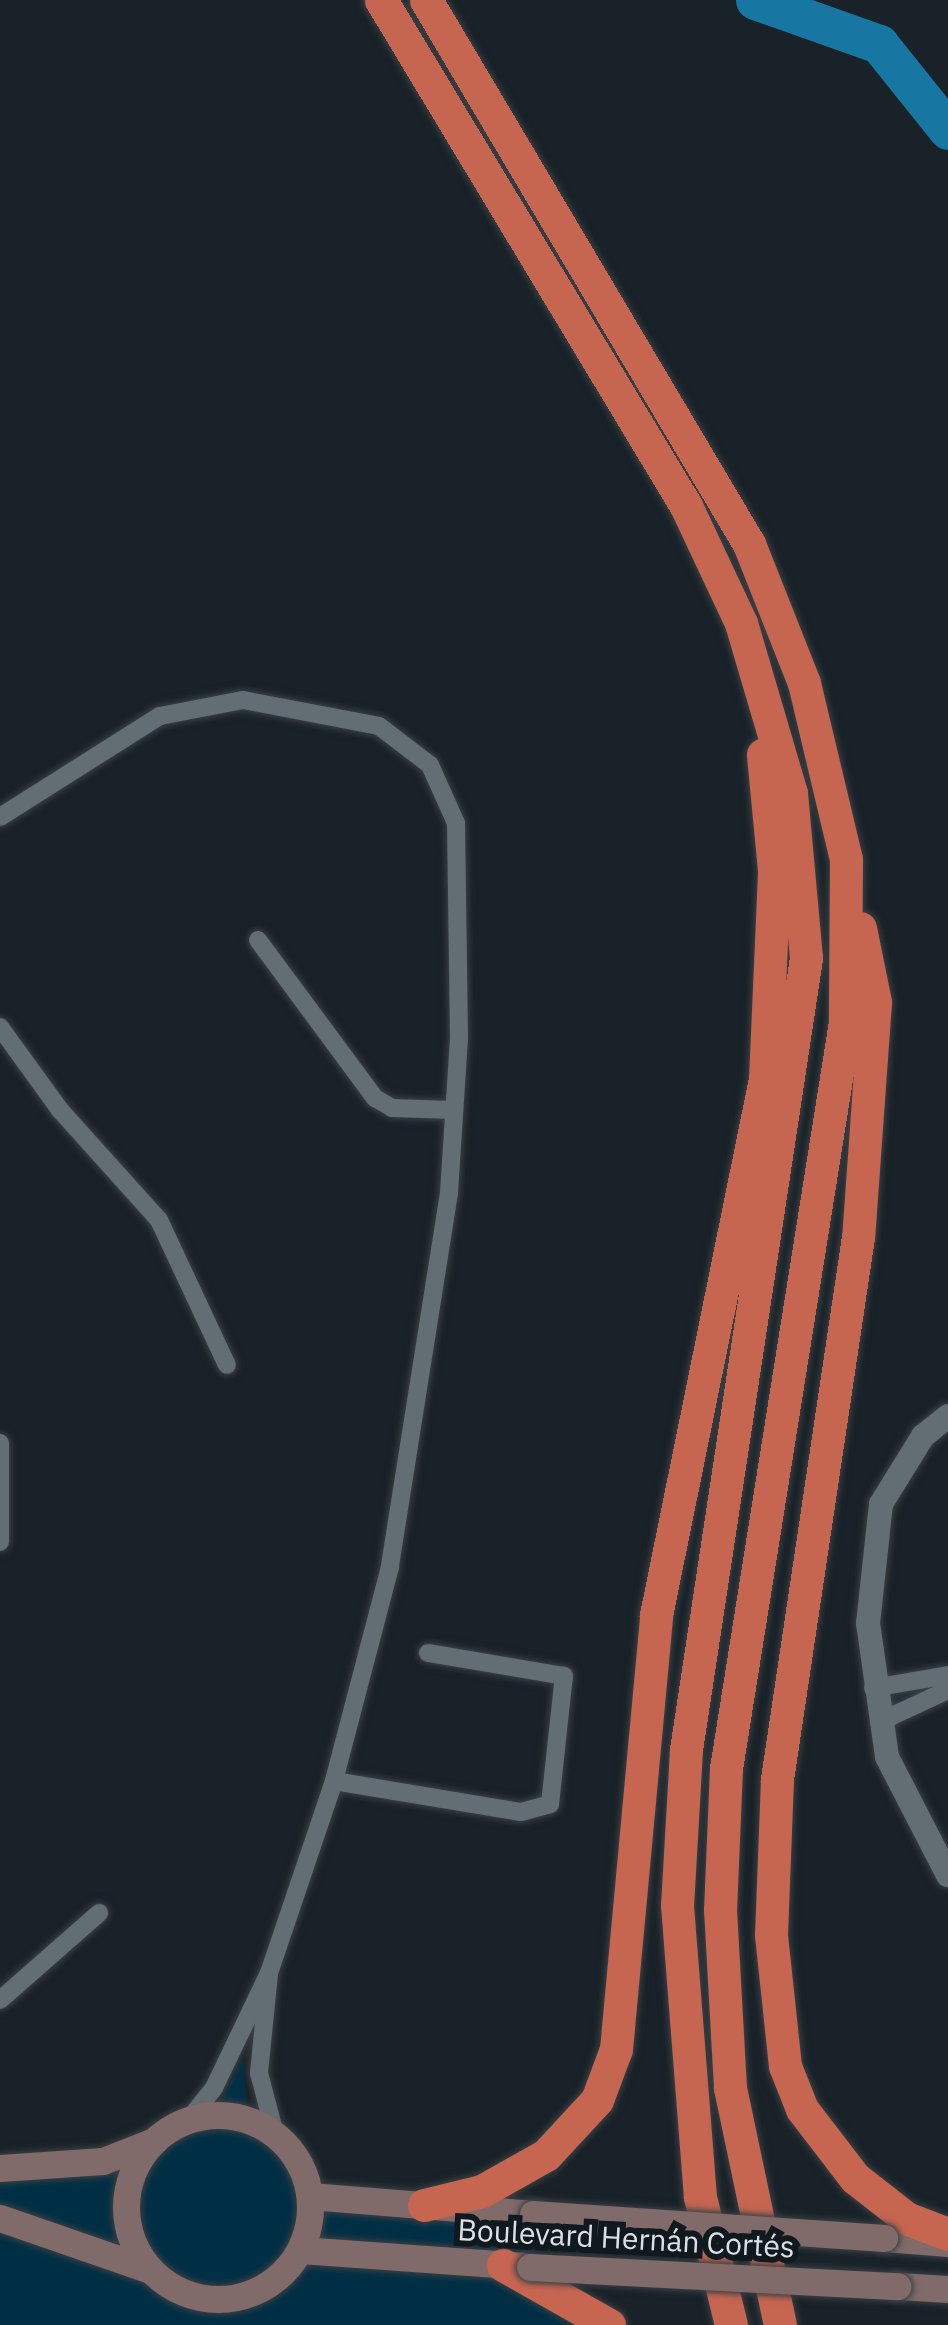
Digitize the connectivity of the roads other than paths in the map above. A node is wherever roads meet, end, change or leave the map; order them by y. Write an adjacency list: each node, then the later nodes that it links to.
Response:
1 (381, 0): 3 (highway)
2 (426, 0): 5 (highway)
3 (741, 623): 30 (highway); 38 (highway)
4 (0, 817): 8 (street)
5 (846, 860): 32 (highway); 39 (highway)
6 (258, 940): 8 (street)
7 (0, 1027): 9 (street)
8 (453, 1110): 18 (street)
9 (226, 1365)
10 (948, 1416): 15 (street)
11 (0, 1443): 12 (street)
12 (0, 1542)
13 (428, 1653): 18 (street)
14 (948, 1675): 15 (street)
15 (873, 1688): 17 (street)
16 (948, 1690): 17 (street)
17 (879, 1722): 19 (street)
18 (334, 1781): 21 (street)
19 (948, 1875)
20 (99, 1913): 22 (street)
21 (269, 1973): 23 (street); 24 (street)
22 (0, 2000)
23 (235, 2042): 24 (street); 25 (street)
24 (260, 2048): 26 (street)
25 (189, 2119): 26 (main road); 27 (main road)
26 (275, 2134): 29 (main road)
27 (154, 2140): 28 (main road); 35 (main road)
28 (0, 2168)
29 (310, 2196): 30 (main road, Boulevard Hernán Cortés); 33 (main road)
30 (424, 2205): 32 (main road, Boulevard Hernán Cortés, bridge)
31 (0, 2218): 35 (main road)
32 (948, 2238)
33 (301, 2250): 34 (main road, Boulevard Hernán Cortés); 35 (main road)
34 (517, 2266): 36 (main road, Boulevard Hernán Cortés, bridge); 37 (highway)
35 (150, 2270)
36 (948, 2289)
37 (609, 2325)
38 (731, 2325)
39 (779, 2325)

